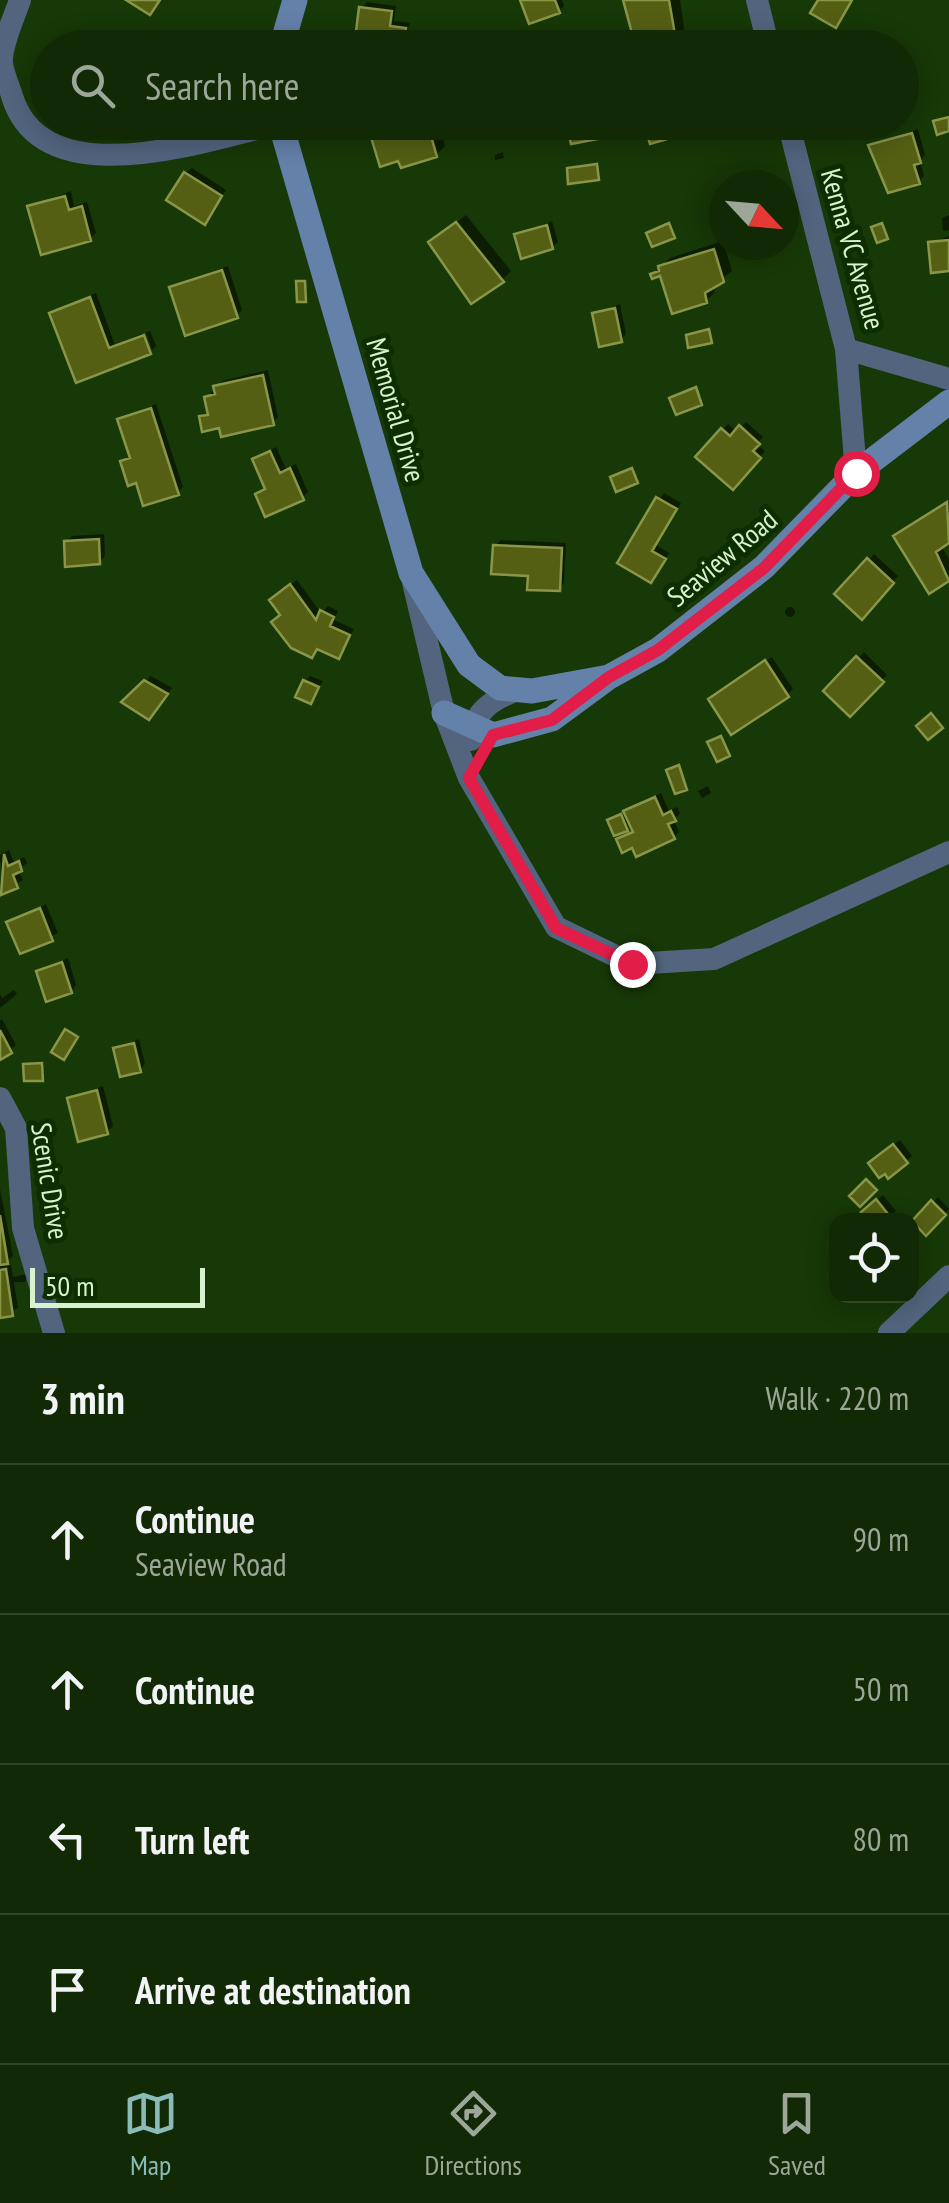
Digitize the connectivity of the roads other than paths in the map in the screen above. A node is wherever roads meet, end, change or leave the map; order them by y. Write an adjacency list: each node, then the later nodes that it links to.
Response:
1 (20, 0): 6 (street)
2 (295, 0): 4 (street)
3 (757, 0): 5 (street)
4 (286, 30)
5 (764, 30)
6 (30, 130)
7 (42, 140): 8 (street)
8 (207, 140)
9 (285, 140): 15 (street, Memorial Drive)
10 (793, 140): 11 (street, Kenna VC Avenue)
11 (846, 349): 12 (street, Kenna VC Avenue); 14 (street)
12 (949, 378)
13 (949, 402): 14 (street, Seaview Road)
14 (856, 473): 16 (street, Seaview Road)
15 (411, 573): 17 (street, Memorial Drive); 18 (street)
16 (609, 677): 17 (street, Seaview Road); 19 (street)
17 (509, 689): 19 (street)
18 (444, 713): 19 (street); 20 (street)
19 (482, 731): 20 (street)
20 (469, 778): 21 (street)
21 (949, 852)
22 (0, 1098): 24 (street, Scenic Drive)
23 (949, 1276): 25 (street)
24 (54, 1333)
25 (889, 1333)

